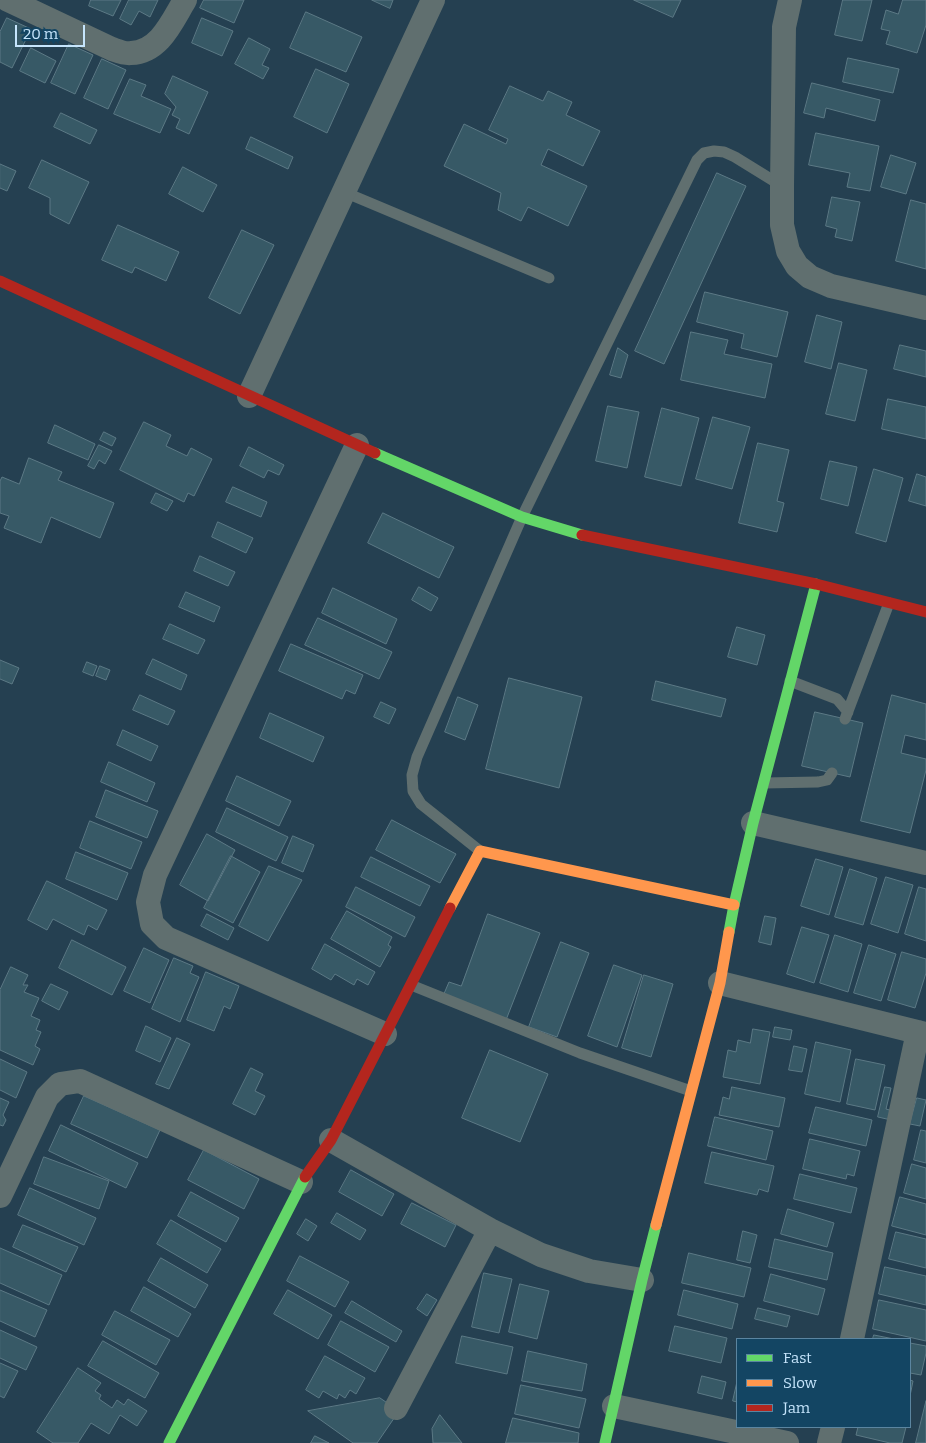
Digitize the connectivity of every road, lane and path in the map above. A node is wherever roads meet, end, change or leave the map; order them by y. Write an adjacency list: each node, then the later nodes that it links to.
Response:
1 (8, 0): 2 (street)
2 (185, 0)
3 (433, 0): 6 (street)
4 (790, 0): 5 (street)
5 (782, 186): 9 (street); 12 (lane)
6 (344, 192): 7 (lane); 10 (street)
7 (549, 278)
8 (0, 281): 10 (street)
9 (926, 308)
10 (250, 396): 11 (street)
11 (357, 445): 12 (street); 26 (street)
12 (522, 517): 13 (street); 20 (lane)
13 (816, 584): 14 (street); 16 (street)
14 (889, 603): 15 (street); 16 (lane)
15 (926, 612)
16 (790, 681): 18 (street)
17 (832, 773): 18 (lane)
18 (764, 783): 19 (street)
19 (753, 823): 21 (street); 22 (street)
20 (480, 851): 22 (street); 24 (street)
21 (926, 863)
22 (734, 905): 23 (street)
23 (720, 983): 25 (street); 27 (street)
24 (411, 985): 26 (street); 27 (lane)
25 (922, 1033): 33 (street)
26 (385, 1034): 28 (street)
27 (691, 1091): 32 (street)
28 (331, 1140): 29 (street); 31 (street)
29 (301, 1182): 30 (street); 37 (street)
30 (0, 1196)
31 (490, 1230): 32 (street); 35 (street)
32 (642, 1280): 34 (street)
33 (852, 1338)
34 (614, 1406): 38 (street); 39 (street)
35 (396, 1408)
36 (833, 1428): 40 (street)
37 (169, 1443)
38 (605, 1443)
39 (787, 1443)
40 (829, 1443)

